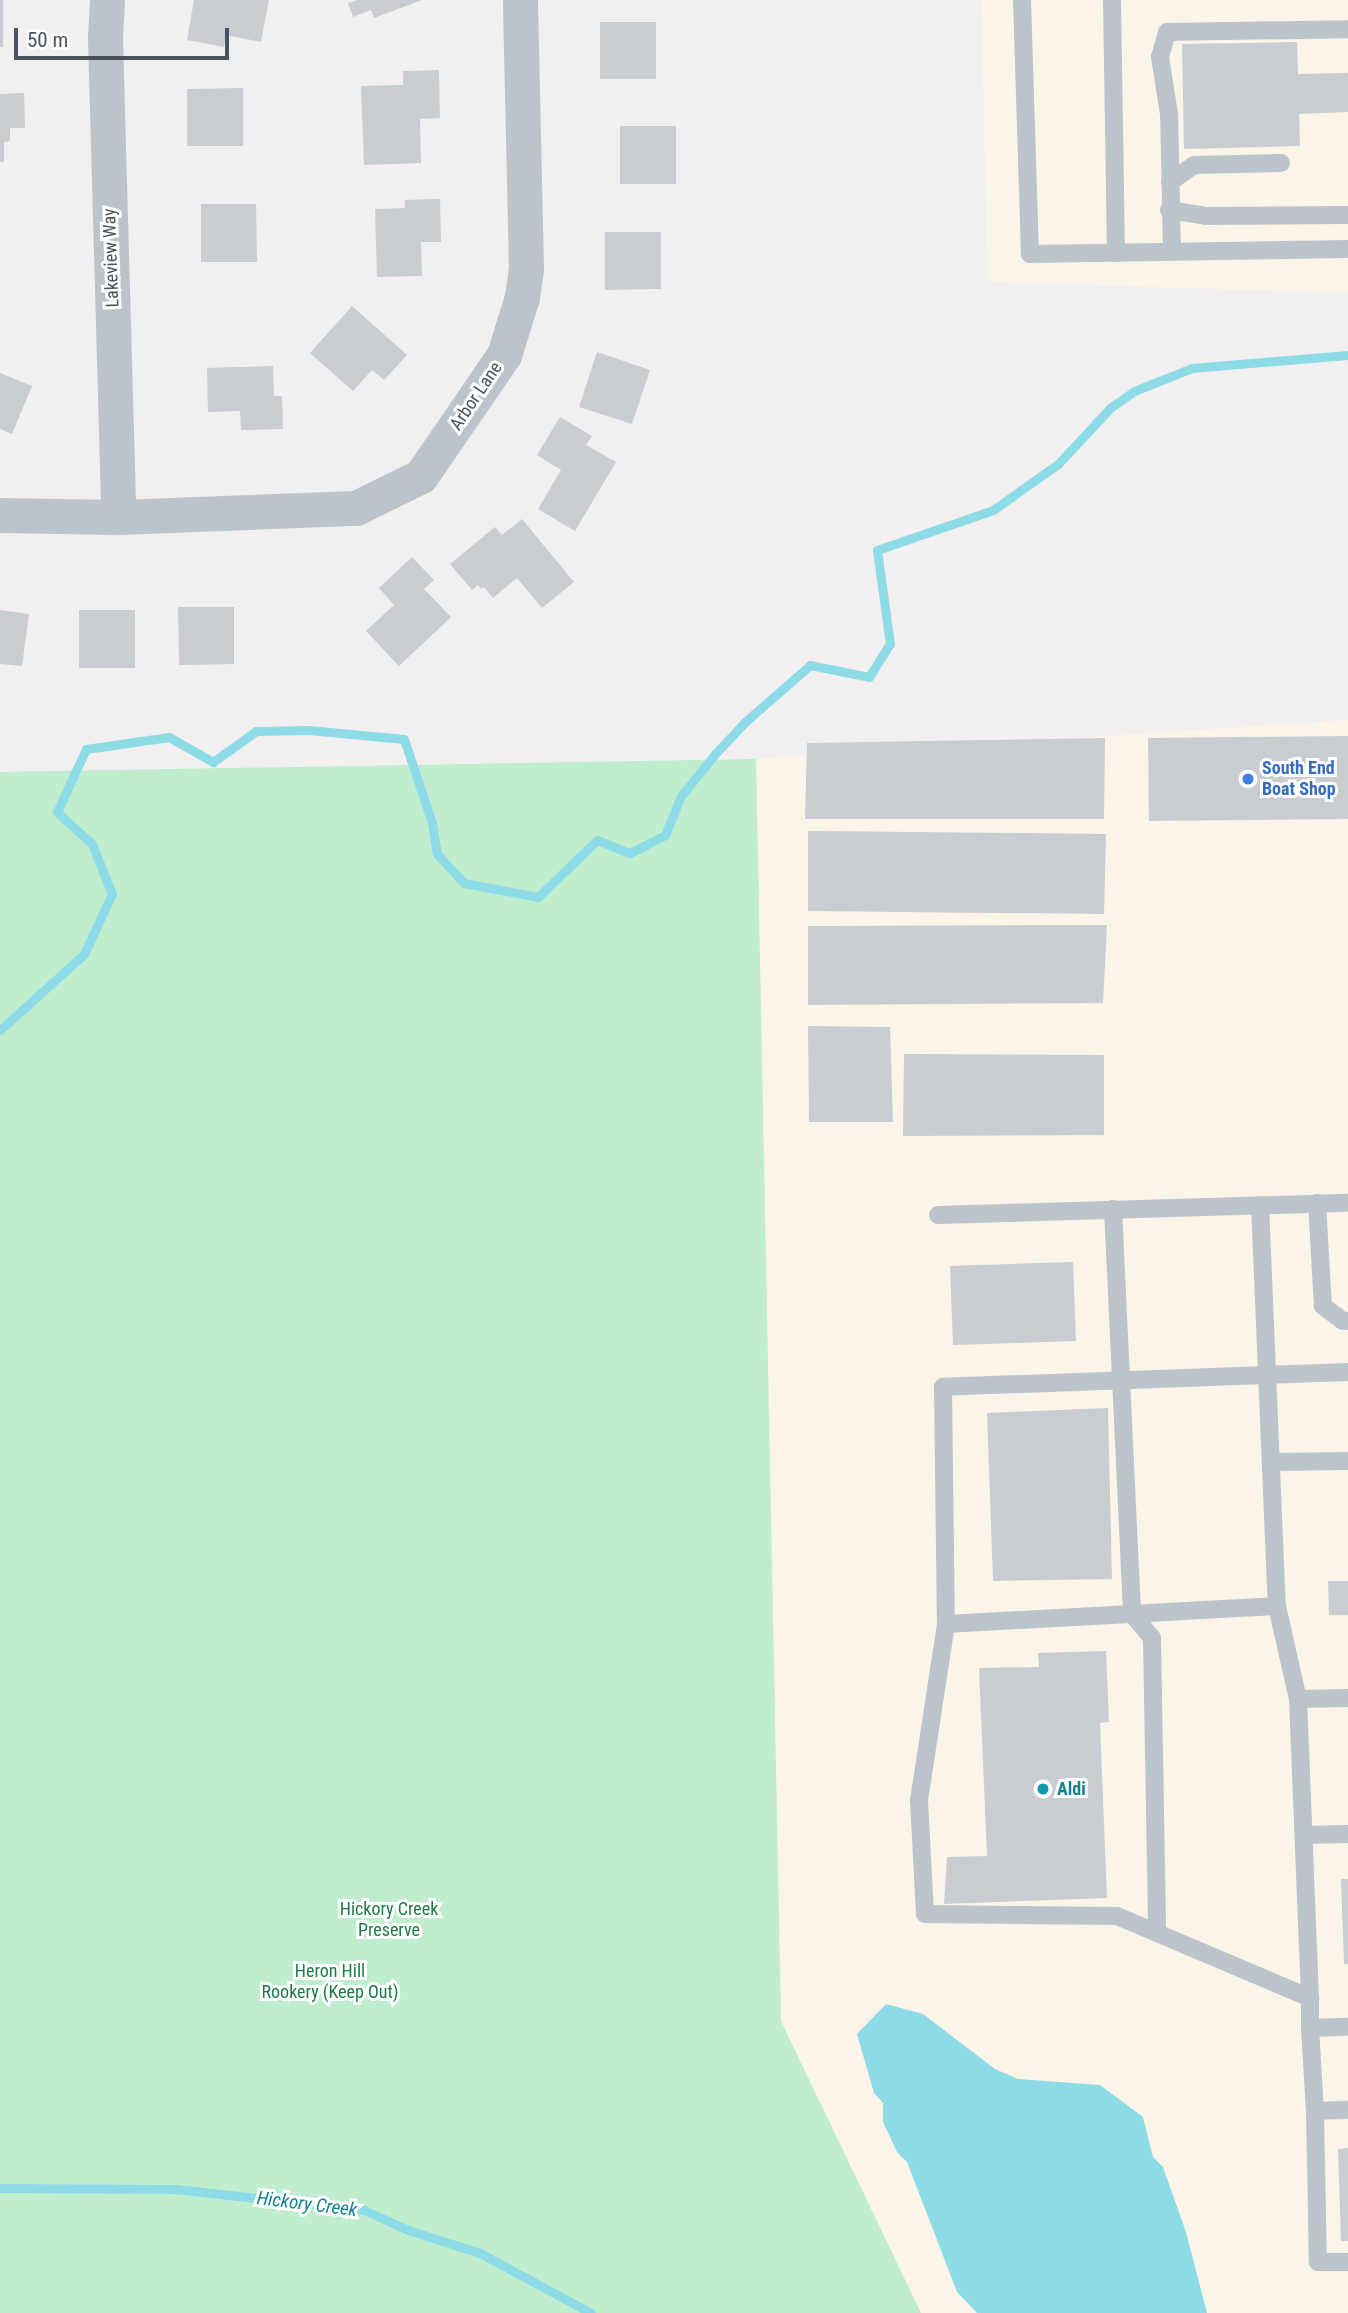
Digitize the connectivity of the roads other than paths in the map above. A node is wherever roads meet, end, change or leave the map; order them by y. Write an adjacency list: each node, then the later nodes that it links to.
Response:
1 (107, 0): 14 (street, Lakeview Way)
2 (520, 0): 14 (street, Arbor Lane)
3 (1021, 0): 12 (lane)
4 (1112, 0): 12 (lane)
5 (1348, 29): 7 (lane)
6 (1281, 163): 7 (lane)
7 (1170, 182): 8 (lane)
8 (1169, 209): 9 (lane); 11 (lane)
9 (1348, 215)
10 (1348, 249): 11 (lane)
11 (1172, 252): 12 (lane)
12 (1116, 253)
13 (0, 515): 14 (street, Arbor Lane)
14 (118, 517)
15 (1317, 1203): 16 (lane); 17 (lane); 20 (lane)
16 (1348, 1203)
17 (1260, 1205): 18 (lane); 22 (lane)
18 (1113, 1209): 19 (lane); 23 (lane)
19 (938, 1215)
20 (1348, 1321)
21 (1348, 1372): 22 (lane)
22 (1268, 1376): 23 (lane); 25 (lane)
23 (1119, 1381): 27 (lane); 28 (lane)
24 (1348, 1461): 25 (lane)
25 (1272, 1462): 26 (lane)
26 (1277, 1606): 27 (lane); 30 (lane)
27 (1132, 1614): 28 (lane); 33 (lane)
28 (946, 1623): 33 (lane)
29 (1348, 1698): 30 (lane)
30 (1298, 1699): 32 (lane)
31 (1348, 1834): 32 (lane)
32 (1304, 1835): 34 (lane)
33 (1157, 1933): 34 (lane)
34 (1310, 1998): 36 (lane)
35 (1348, 2026): 36 (lane)
36 (1310, 2028): 38 (lane)
37 (1348, 2110): 38 (lane)
38 (1315, 2111): 39 (lane)
39 (1348, 2262)

